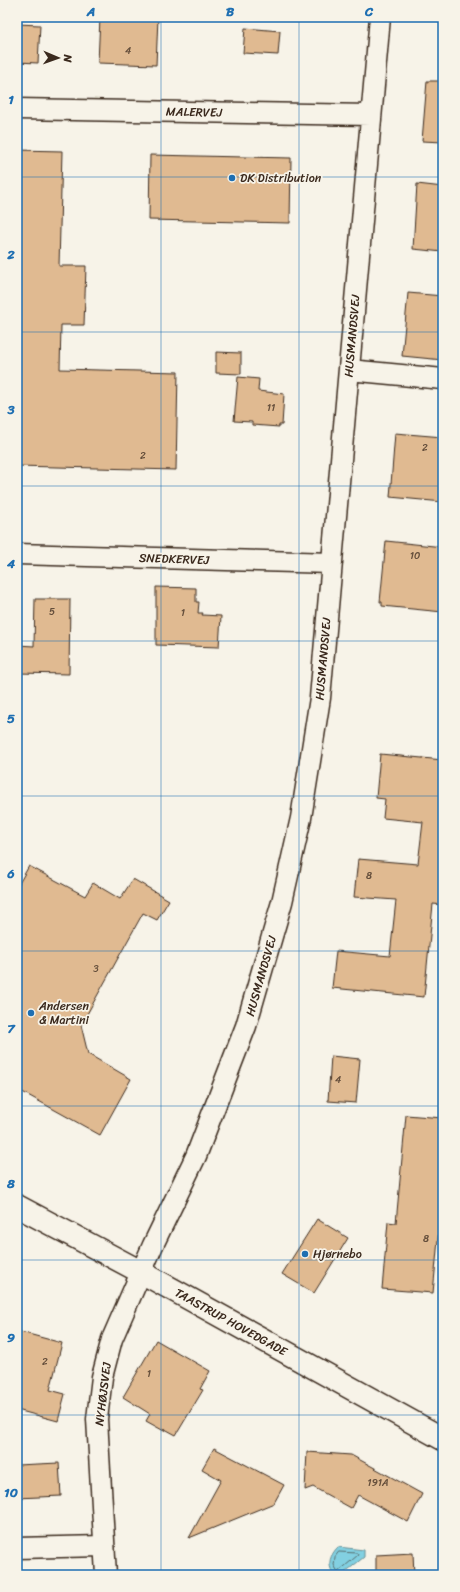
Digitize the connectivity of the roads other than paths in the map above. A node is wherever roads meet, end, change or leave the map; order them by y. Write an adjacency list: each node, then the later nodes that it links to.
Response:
1 (380, 17): 3 (street, HUSMANDSVEJ)
2 (17, 109): 3 (street, MALERVEJ)
3 (371, 115): 4 (street, HUSMANDSVEJ)
4 (349, 370): 5 (street); 7 (street, HUSMANDSVEJ)
5 (443, 379)
6 (17, 554): 7 (street, SNEDKERVEJ)
7 (332, 563): 9 (street, HUSMANDSVEJ)
8 (17, 1206): 9 (street, TAASTRUP HOVEDGADE)
9 (141, 1272): 10 (street, TAASTRUP HOVEDGADE); 11 (street, NYHØJSVEJ)
10 (443, 1439)
11 (103, 1546): 12 (street); 13 (street, NYHØJSVEJ)
12 (17, 1548)
13 (106, 1575)

